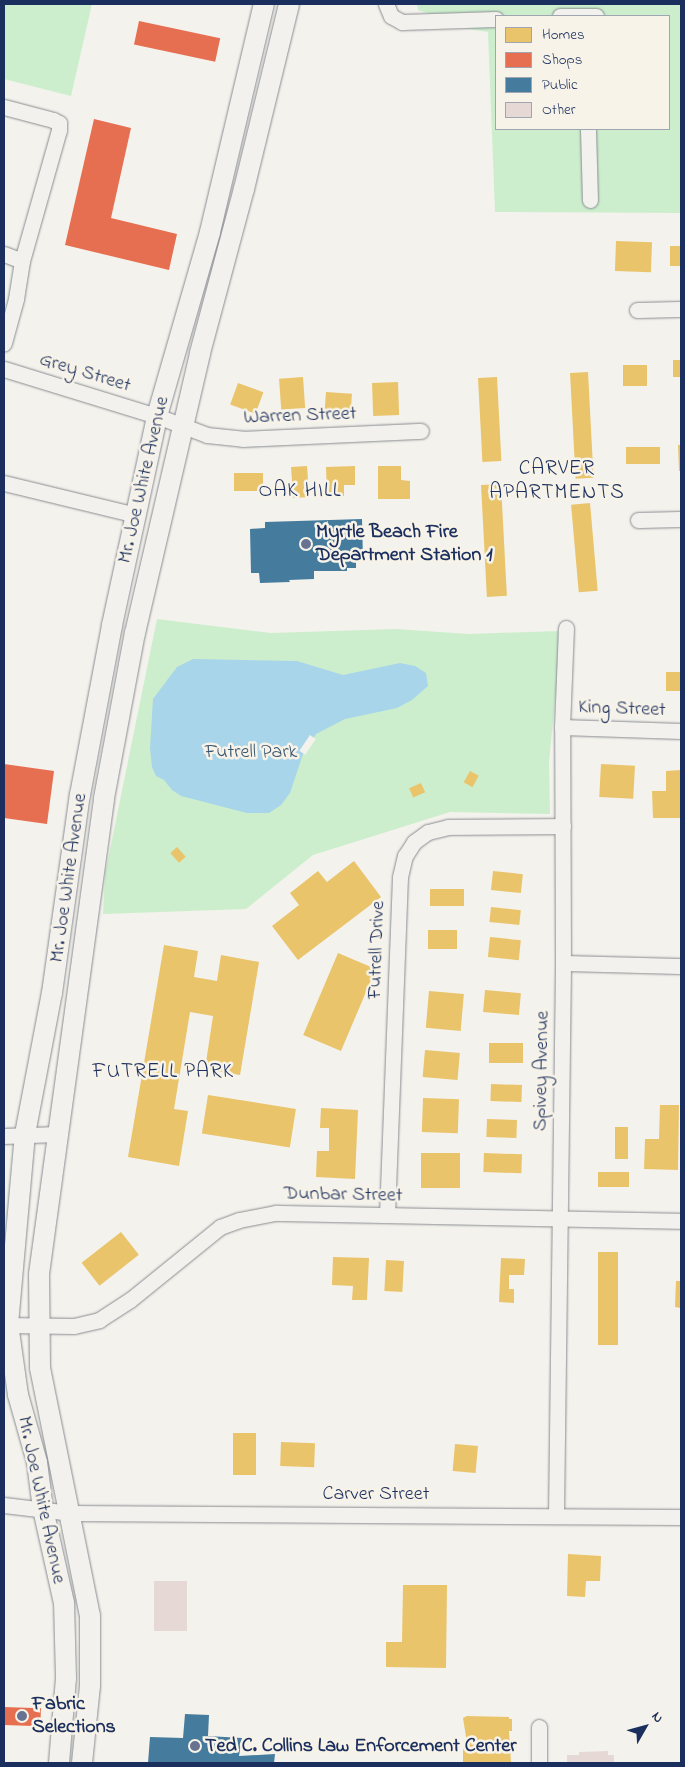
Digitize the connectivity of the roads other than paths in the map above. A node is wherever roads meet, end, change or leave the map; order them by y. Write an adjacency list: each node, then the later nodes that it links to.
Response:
1 (264, 4): 14 (main road, Mr. Joe White Avenue)
2 (289, 4): 15 (main road, Mr. Joe White Avenue)
3 (386, 4): 4 (street)
4 (495, 19)
5 (4, 107): 9 (street)
6 (588, 130): 7 (street)
7 (590, 200)
8 (4, 254): 9 (street)
9 (22, 261): 12 (street)
10 (681, 309): 11 (street)
11 (637, 310)
12 (4, 343)
13 (4, 369): 14 (street, Grey Street)
14 (157, 416): 15 (street, Grey Street); 18 (main road, Mr. Joe White Avenue)
15 (183, 426): 16 (street, Warren Street); 28 (main road, Mr. Joe White Avenue)
16 (421, 431)
17 (4, 482): 18 (street)
18 (136, 515): 27 (main road, Mr. Joe White Avenue)
19 (681, 519): 20 (street)
20 (638, 520)
21 (566, 628): 22 (street, Spivey Avenue)
22 (562, 727): 23 (street, King Street); 24 (street, Spivey Avenue)
23 (681, 731)
24 (562, 826): 25 (street, Spivey Avenue); 30 (street, Futrell Drive)
25 (563, 963): 26 (street); 31 (street, Spivey Avenue)
26 (681, 966)
27 (25, 1134): 28 (street); 29 (street); 33 (main road, Mr. Joe White Avenue)
28 (56, 1134): 34 (main road, Mr. Joe White Avenue)
29 (4, 1136)
30 (387, 1215): 31 (street, Dunbar Street); 34 (street, Dunbar Street)
31 (560, 1220): 32 (street, Dunbar Street); 38 (street, Spivey Avenue)
32 (681, 1221)
33 (6, 1324): 34 (street, Dunbar Street); 36 (main road, Mr. Joe White Avenue)
34 (39, 1327): 37 (main road, Mr. Joe White Avenue)
35 (4, 1505): 36 (street, Carver Street)
36 (43, 1509): 37 (street, Carver Street); 41 (main road, Mr. Joe White Avenue)
37 (70, 1513): 38 (street, Carver Street); 42 (main road, Mr. Joe White Avenue)
38 (556, 1515): 39 (street, Carver Street)
39 (681, 1517)
40 (539, 1727): 43 (street)
41 (59, 1763)
42 (82, 1763)
43 (539, 1763)

